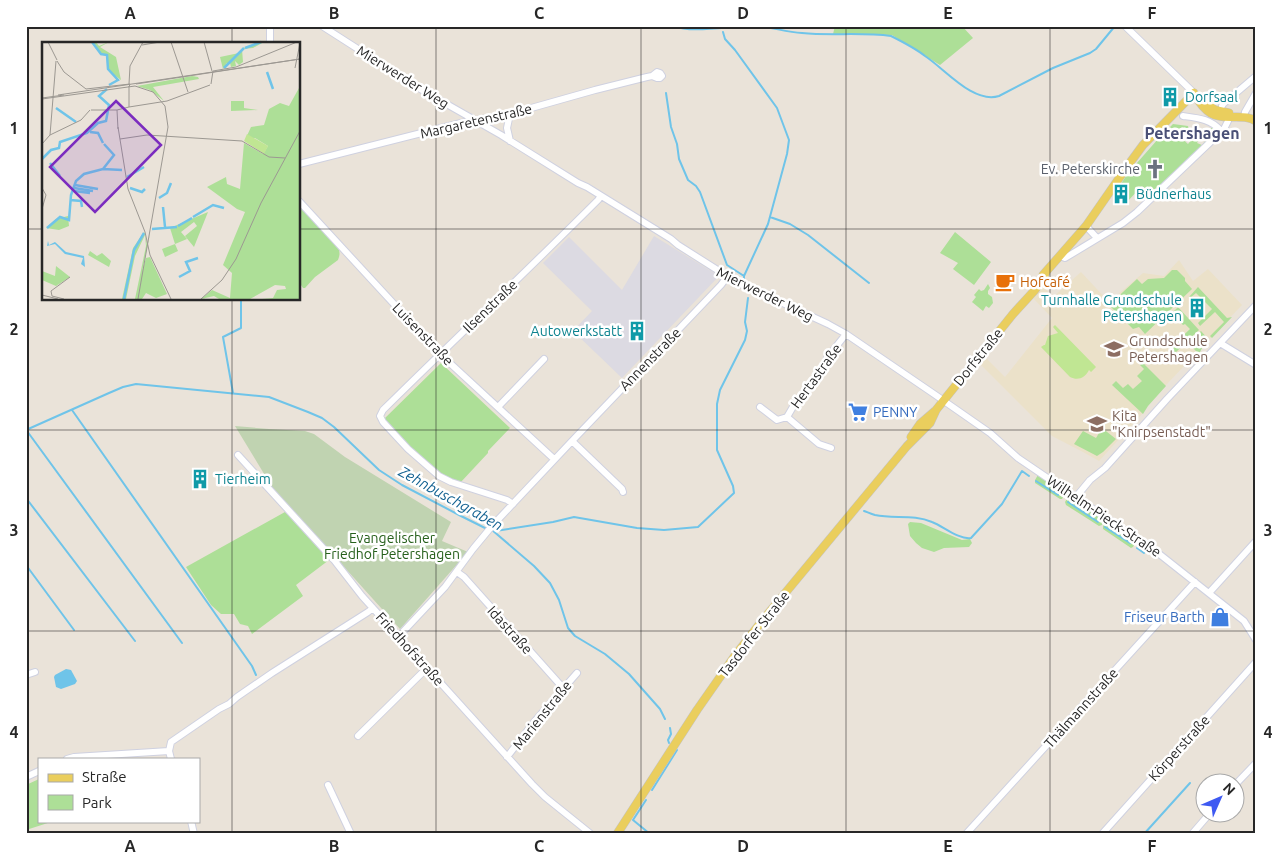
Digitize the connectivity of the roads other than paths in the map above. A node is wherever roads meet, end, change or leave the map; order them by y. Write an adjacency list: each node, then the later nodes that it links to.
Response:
1 (270, 26): 4 (street)
2 (322, 26): 15 (street, Mierwerder Weg)
3 (1124, 26): 7 (street)
4 (270, 42)
5 (652, 76): 10 (street, Margaretenstraße)
6 (1256, 76): 9 (street)
7 (1194, 93): 12 (main road); 22 (main road, Dorfstraße)
8 (1256, 93): 13 (street)
9 (1222, 106)
10 (510, 114): 15 (street, Margaretenstraße); 18 (street)
11 (1256, 114): 13 (main road)
12 (1228, 115): 13 (main road); 17 (street, Dorfstraße)
13 (1244, 115): 16 (main road)
14 (1183, 116): 17 (street)
15 (476, 120): 18 (street, Mierwerder Weg); 19 (street, Margaretenstraße)
16 (1256, 122)
17 (1221, 131): 23 (street, Dorfstraße)
18 (510, 141): 20 (street, Mierwerder Weg)
19 (300, 164)
20 (601, 196): 25 (street, Mierwerder Weg); 29 (street, Ilsenstraße)
21 (300, 202): 29 (street, Luisenstraße)
22 (1086, 226): 23 (street); 24 (main road, Dorfstraße)
23 (1097, 238): 24 (street, Dorfstraße)
24 (1060, 256): 32 (main road, Dorfstraße)
25 (727, 277): 27 (street, Mierwerder Weg); 36 (street, Annenstraße)
26 (1256, 305): 28 (street)
27 (846, 334): 32 (street, Mierwerder Weg); 35 (street, Hertastraße)
28 (1220, 343): 31 (street); 41 (street)
29 (440, 354): 33 (street, Luisenstraße); 42 (street, Ilsenstraße)
30 (544, 359): 33 (street)
31 (1256, 365)
32 (944, 400): 41 (street, Wilhelm-Pieck-Straße); 69 (main road, Tasdorfer Straße)
33 (498, 407): 39 (street, Luisenstraße)
34 (760, 407): 35 (street, Hertastraße)
35 (787, 417): 37 (street, Hertastraße)
36 (572, 441): 39 (street, Annenstraße); 40 (street)
37 (831, 448)
38 (238, 455): 47 (street, Friedhofstraße)
39 (554, 459): 42 (street, Annenstraße)
40 (623, 492)
41 (1076, 497): 45 (street, Wilhelm-Pieck-Straße)
42 (513, 504): 44 (street, Annenstraße)
43 (1256, 541): 46 (street)
44 (457, 572): 48 (street, Annenstraße); 55 (street, Idastraße)
45 (1195, 582): 46 (street, Wilhelm-Pieck-Straße); 70 (street, Thälmannstraße)
46 (1209, 593): 49 (street, Wilhelm-Pieck-Straße)
47 (373, 608): 48 (street, Friedhofstraße); 57 (street)
48 (399, 636): 51 (street, Friedhofstraße)
49 (1256, 640)
50 (1256, 662): 71 (street, Körperstraße)
51 (427, 668): 56 (street); 58 (street, Friedhofstraße)
52 (35, 672): 54 (street)
53 (577, 673): 55 (street, Marienstraße)
54 (26, 675)
55 (564, 689): 58 (street, Marienstraße)
56 (358, 736)
57 (169, 751): 59 (street); 60 (street)
58 (507, 757): 68 (street, Friedhofstraße)
59 (69, 758)
60 (171, 758)
61 (1256, 763): 64 (street)
62 (38, 771): 63 (street)
63 (26, 776)
64 (1244, 776)
65 (328, 786): 67 (street)
66 (1202, 822): 72 (street)
67 (351, 834)
68 (591, 834)
69 (617, 834)
70 (966, 834)
71 (1102, 834)
72 (1192, 834)

